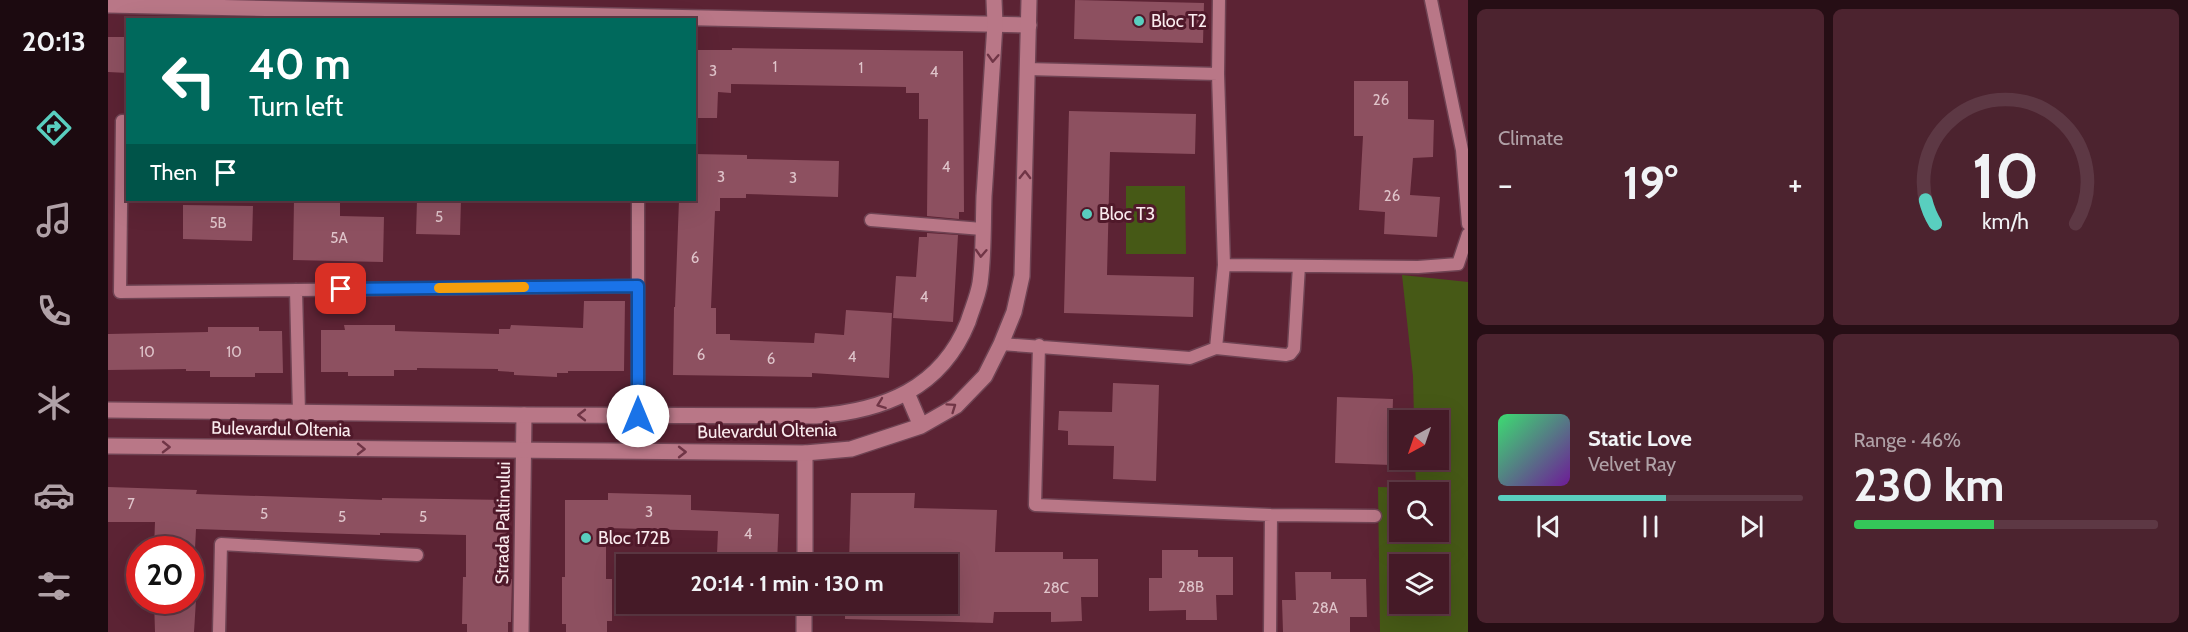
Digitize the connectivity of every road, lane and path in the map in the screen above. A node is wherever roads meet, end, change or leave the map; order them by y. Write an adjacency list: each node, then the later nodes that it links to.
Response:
1 (994, 0): 9 (street, Bulevardul Oltenia)
2 (1029, 0): 10 (street, Bulevardul Oltenia)
3 (1219, 0): 12 (lane)
4 (1431, 0): 14 (lane)
5 (108, 5): 6 (street)
6 (361, 16): 7 (street)
7 (637, 18)
8 (696, 19): 9 (street)
9 (995, 24): 10 (street); 18 (street, Bulevardul Oltenia, one-way to 18)
10 (1029, 25): 11 (street, Bulevardul Oltenia)
11 (1027, 69): 12 (lane); 24 (street, Bulevardul Oltenia, one-way to 11)
12 (1218, 74): 20 (lane)
13 (126, 122): 23 (lane)
14 (1465, 151): 17 (lane)
15 (638, 201): 22 (lane)
16 (871, 220): 18 (lane)
17 (1468, 224)
18 (982, 229): 27 (street, Bulevardul Oltenia, one-way to 27)
19 (1468, 234): 21 (lane)
20 (1224, 265): 21 (lane); 26 (lane)
21 (1299, 266): 26 (lane)
22 (638, 286): 23 (lane); 31 (lane)
23 (296, 290): 29 (lane)
24 (1001, 344): 25 (lane); 32 (street, Bulevardul Oltenia, one-way to 24)
25 (1039, 345): 26 (lane); 36 (lane)
26 (1216, 348)
27 (907, 393): 31 (street, Bulevardul Oltenia, one-way to 31); 32 (street)
28 (108, 410): 29 (street, Bulevardul Oltenia)
29 (299, 413): 30 (street, Bulevardul Oltenia)
30 (524, 415): 31 (street, Bulevardul Oltenia, one-way to 30); 34 (street, Strada Paltinului)
31 (638, 416)
32 (921, 426): 35 (street, Bulevardul Oltenia)
33 (108, 446): 34 (street, Bulevardul Oltenia, one-way to 34)
34 (524, 452): 35 (street, Bulevardul Oltenia, one-way to 35); 42 (street, Strada Paltinului)
35 (805, 453): 38 (street)
36 (1271, 516): 37 (lane); 44 (lane)
37 (1375, 516)
38 (804, 554)
39 (417, 555): 41 (lane)
40 (804, 614): 43 (street)
41 (219, 632)
42 (521, 632)
43 (804, 632)
44 (1270, 632)

